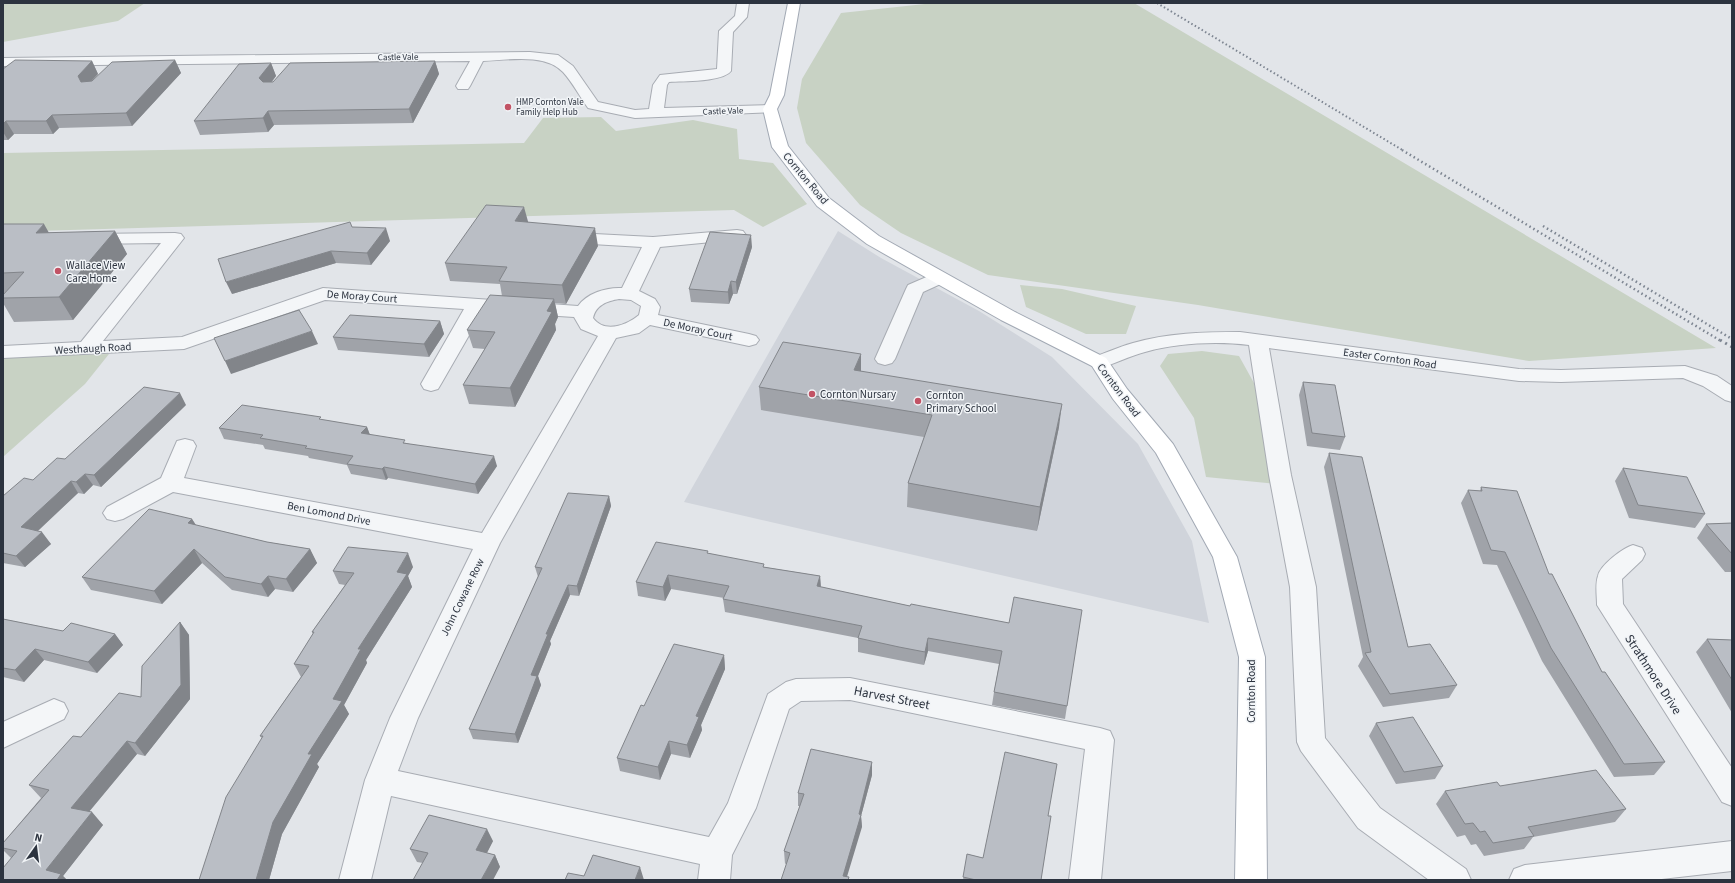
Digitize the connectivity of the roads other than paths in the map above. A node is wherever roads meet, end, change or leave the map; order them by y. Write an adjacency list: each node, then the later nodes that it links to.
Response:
1 (743, 3): 13 (street)
2 (794, 3): 12 (main road)
3 (535, 41): 5 (street)
4 (479, 56): 5 (street, Castle Vale); 6 (street, Castle Vale); 11 (street)
5 (530, 56): 13 (street, Castle Vale)
6 (300, 58): 7 (street, Castle Vale); 10 (street)
7 (121, 61): 8 (street, Castle Vale); 9 (street)
8 (3, 62)
9 (106, 75)
10 (286, 75)
11 (463, 86)
12 (770, 109): 13 (street, Castle Vale); 18 (main road, Cornton Road)
13 (656, 113)
14 (749, 234): 17 (street)
15 (574, 238): 17 (street)
16 (73, 240): 27 (street)
17 (653, 242): 19 (street)
18 (938, 278): 29 (street); 30 (main road, Cornton Road)
19 (629, 293): 21 (street); 22 (street)
20 (477, 304): 21 (street, De Moray Court); 26 (street, De Moray Court); 31 (street)
21 (584, 312): 23 (street)
22 (647, 319): 23 (street); 24 (street, De Moray Court)
23 (610, 332): 36 (street, John Cowane Row)
24 (749, 340)
25 (1258, 340): 30 (street, Easter Cornton Road); 32 (street, Easter Cornton Road); 47 (street)
26 (184, 343): 27 (street, Westhaugh Road)
27 (87, 348): 28 (street, Westhaugh Road)
28 (3, 352)
29 (885, 360)
30 (1099, 362): 46 (main road, Cornton Road)
31 (431, 384)
32 (1732, 394)
33 (185, 446): 34 (street)
34 (170, 483): 35 (street); 36 (street, Ben Lomond Drive)
35 (115, 513)
36 (488, 543): 40 (street, John Cowane Row)
37 (1633, 554): 41 (street, Strathmore Drive)
38 (54, 711): 39 (street)
39 (3, 736)
40 (380, 780): 43 (street); 44 (street, John Cowane Row)
41 (1732, 794)
42 (1732, 856): 48 (street)
43 (715, 867): 45 (street, Harvest Street)
44 (355, 880)
45 (1085, 880)
46 (1251, 880)
47 (1455, 880)
48 (1525, 880)

